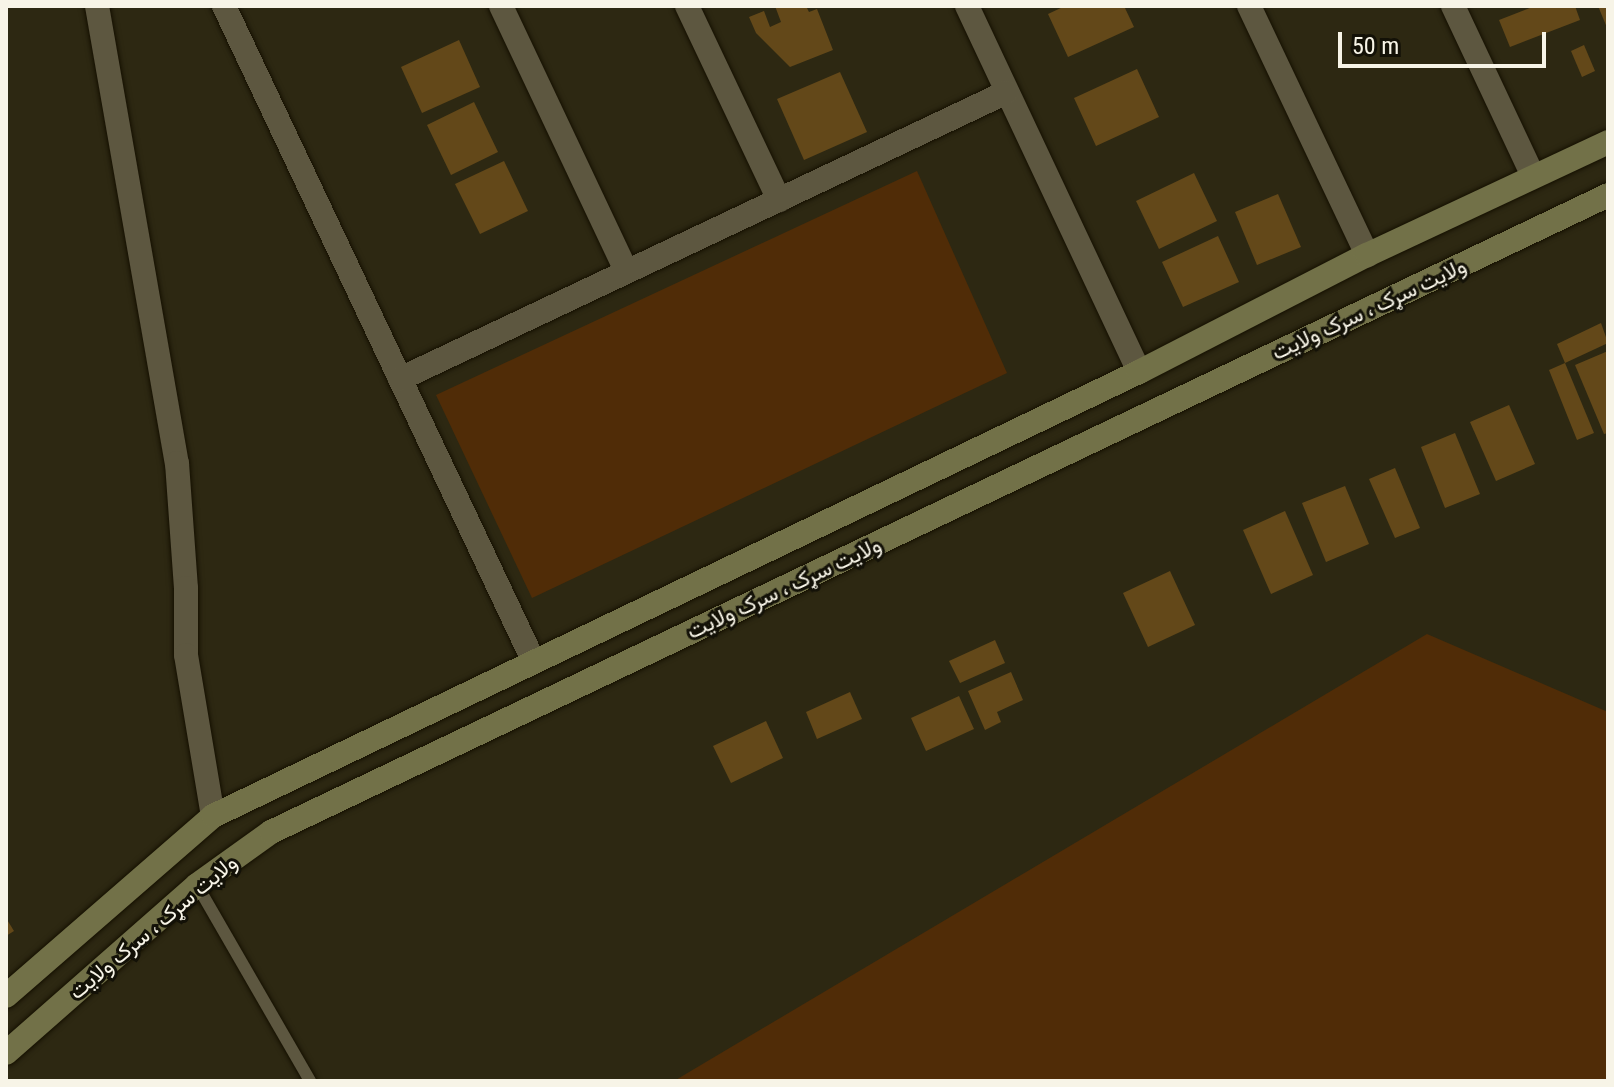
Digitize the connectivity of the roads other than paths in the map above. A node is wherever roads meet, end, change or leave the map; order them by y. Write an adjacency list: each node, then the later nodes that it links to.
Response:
1 (97, 6): 18 (street)
2 (224, 6): 16 (street)
3 (501, 6): 14 (street)
4 (687, 6): 12 (street)
5 (967, 6): 8 (street)
6 (1249, 6): 13 (street)
7 (1453, 6): 10 (street)
8 (1007, 92): 12 (street); 15 (street)
9 (1608, 142): 10 (main road, ولایت سړک ، سرک ولایت)
10 (1533, 176): 13 (main road, ولایت سړک ، سرک ولایت)
11 (1608, 195): 19 (main road, ولایت سړک ، سرک ولایت)
12 (779, 200): 14 (street)
13 (1367, 255): 15 (main road, ولایت سړک ، سرک ولایت)
14 (626, 270): 16 (street)
15 (1139, 372): 17 (main road, ولایت سړک ، سرک ولایت)
16 (400, 379): 17 (street)
17 (533, 660): 18 (main road, ولایت سړک ، سرک ولایت)
18 (213, 816): 20 (main road, ولایت سړک ، سرک ولایت)
19 (197, 885): 21 (main road, ولایت سړک ، سرک ولایت); 22 (lane)
20 (6, 996)
21 (6, 1053)
22 (310, 1081)

